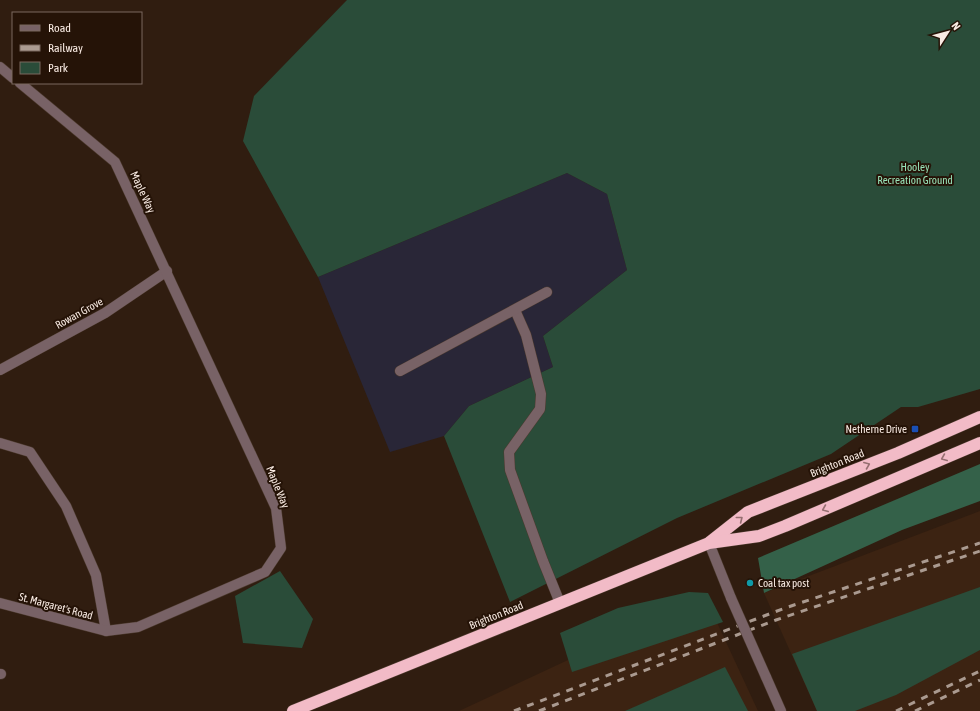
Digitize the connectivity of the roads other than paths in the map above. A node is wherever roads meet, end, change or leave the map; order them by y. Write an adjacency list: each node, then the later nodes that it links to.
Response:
1 (0, 67): 2 (street)
2 (12, 77)
3 (21, 84): 4 (street, Maple Way)
4 (167, 271): 7 (street, Rowan Grove); 15 (street, Maple Way)
5 (547, 292): 6 (street)
6 (515, 310): 8 (street); 14 (street)
7 (0, 370)
8 (400, 371)
9 (980, 417): 12 (highway, Brighton Road, one-way to 9)
10 (0, 443): 15 (street)
11 (980, 443): 12 (highway, Brighton Road, one-way to 12)
12 (709, 543): 14 (highway, Brighton Road); 17 (street, bridge)
13 (0, 603): 15 (street, St. Margaret's Road)
14 (560, 603): 16 (highway, Brighton Road)
15 (106, 631)
16 (293, 711)
17 (781, 711)

